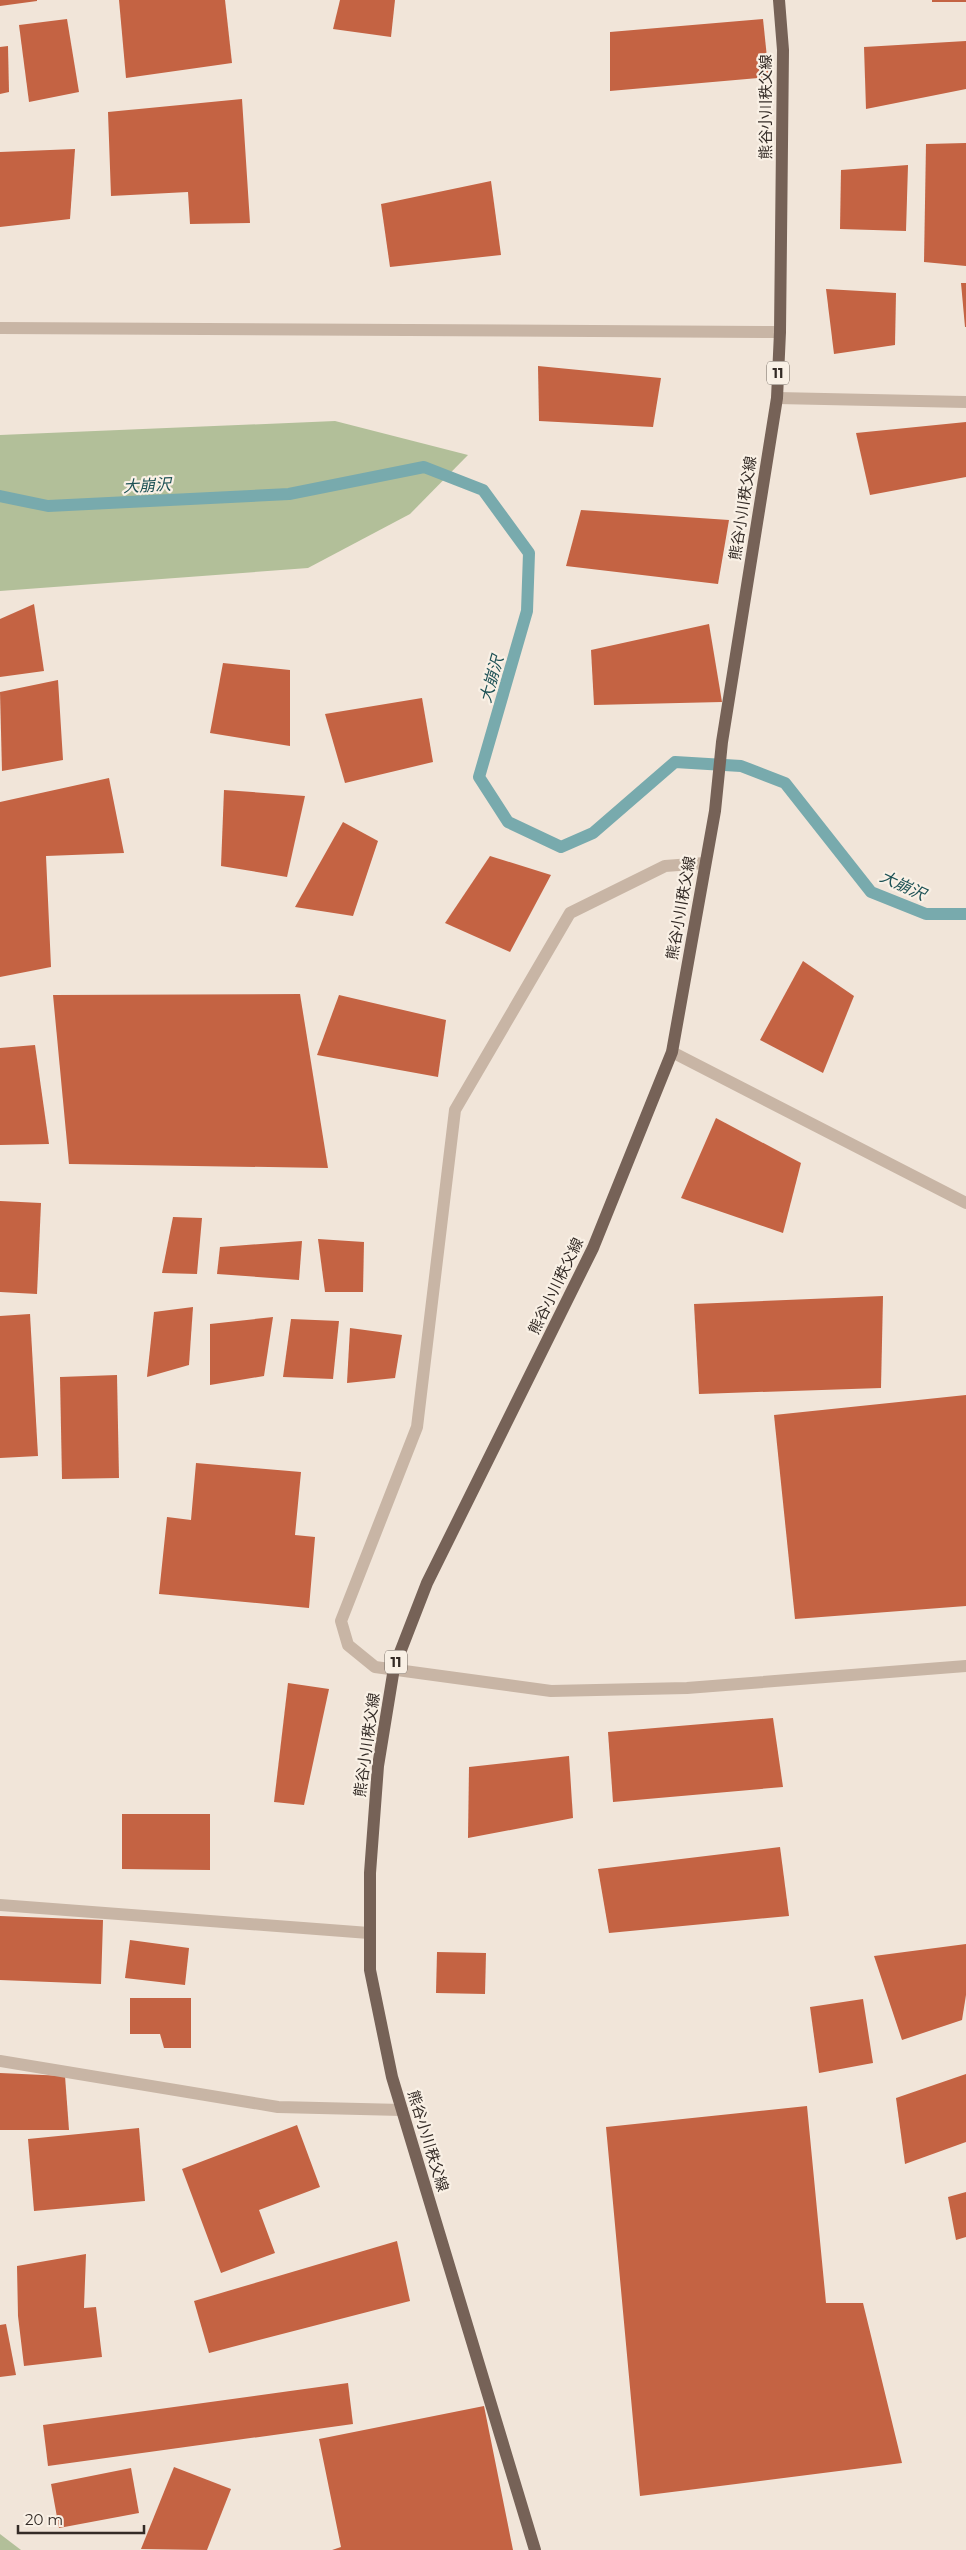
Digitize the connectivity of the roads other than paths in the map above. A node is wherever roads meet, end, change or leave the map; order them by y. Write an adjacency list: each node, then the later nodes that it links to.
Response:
1 (779, 0): 3 (main road, 熊谷小川秩父線 / 11)
2 (0, 328): 3 (street)
3 (780, 332): 4 (main road, 熊谷小川秩父線 / 11)
4 (777, 398): 5 (street); 6 (main road, 熊谷小川秩父線 / 11)
5 (966, 402)
6 (705, 863): 7 (main road, 熊谷小川秩父線 / 11); 10 (street)
7 (672, 1052): 8 (street); 10 (main road, 熊谷小川秩父線 / 11)
8 (966, 1203)
9 (966, 1666): 10 (street)
10 (394, 1668): 12 (main road, 熊谷小川秩父線 / 11)
11 (0, 1905): 12 (street)
12 (369, 1933): 14 (main road, 熊谷小川秩父線 / 11)
13 (0, 2061): 14 (street)
14 (402, 2110): 15 (main road, 熊谷小川秩父線 / 11)
15 (535, 2550)

